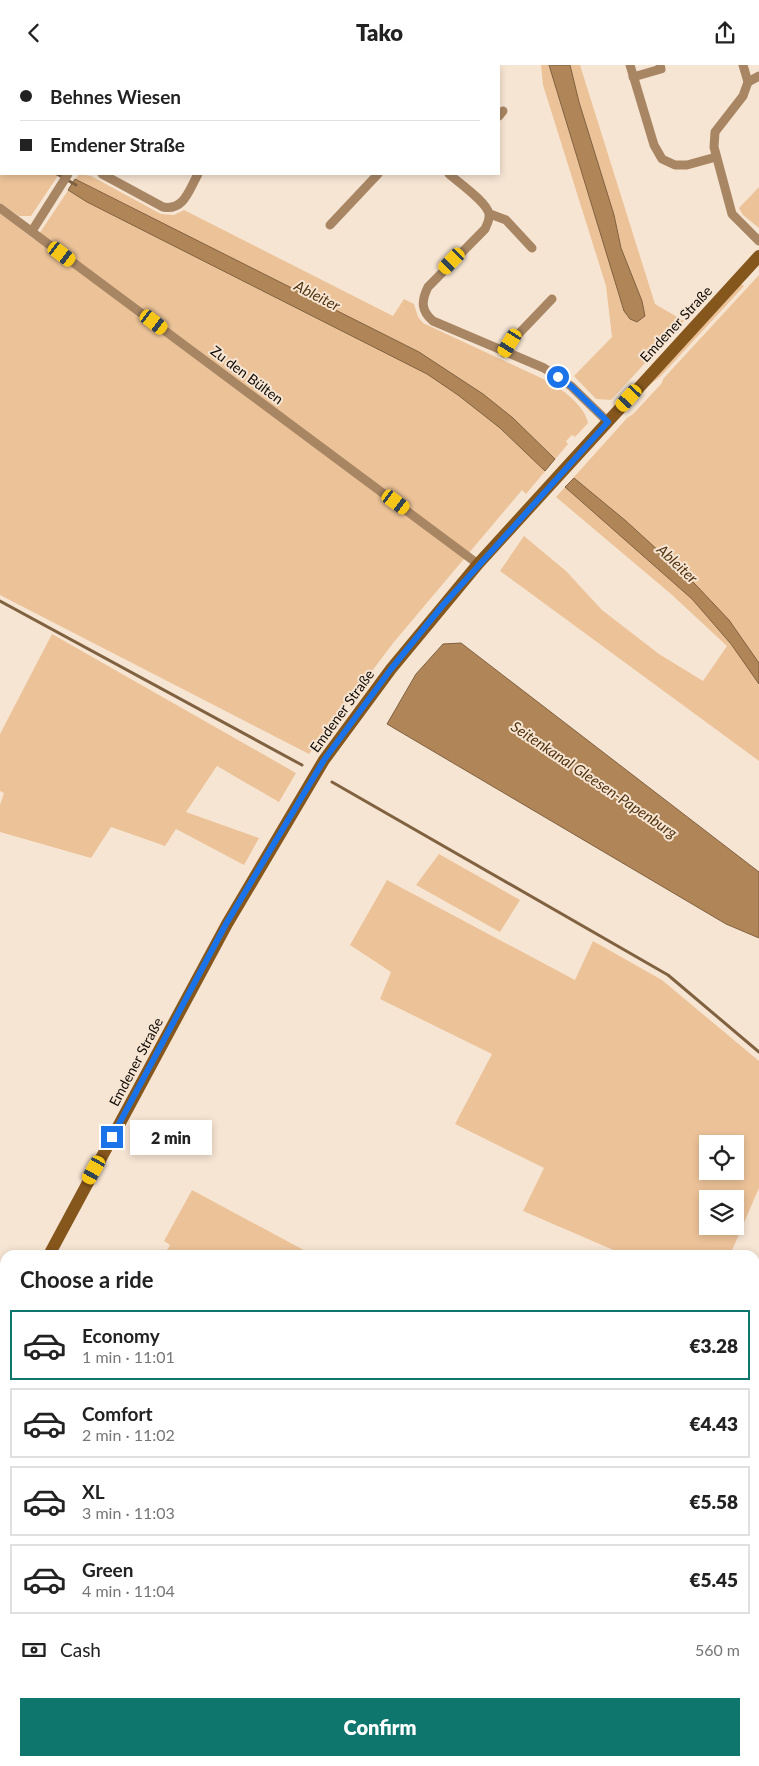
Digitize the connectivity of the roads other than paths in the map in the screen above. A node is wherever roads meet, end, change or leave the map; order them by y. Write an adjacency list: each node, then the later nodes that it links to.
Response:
1 (630, 65): 5 (street)
2 (660, 65): 5 (street)
3 (743, 65): 6 (street)
4 (759, 76): 6 (street)
5 (633, 77): 7 (street)
6 (748, 82): 7 (street)
7 (716, 157): 17 (street)
8 (67, 175): 16 (street)
9 (104, 175): 10 (street)
10 (197, 175)
11 (377, 175): 15 (street)
12 (450, 175): 14 (street)
13 (0, 208): 16 (street, Zu den Bülten)
14 (490, 214): 18 (street); 21 (street)
15 (330, 225)
16 (32, 231): 23 (street, Zu den Bülten)
17 (759, 241)
18 (532, 248)
19 (759, 256): 22 (street, Emdener Straße)
20 (552, 299): 21 (street)
21 (504, 353): 22 (street)
22 (608, 422): 23 (street, Emdener Straße)
23 (478, 564): 24 (street, Emdener Straße)
24 (52, 1250)

